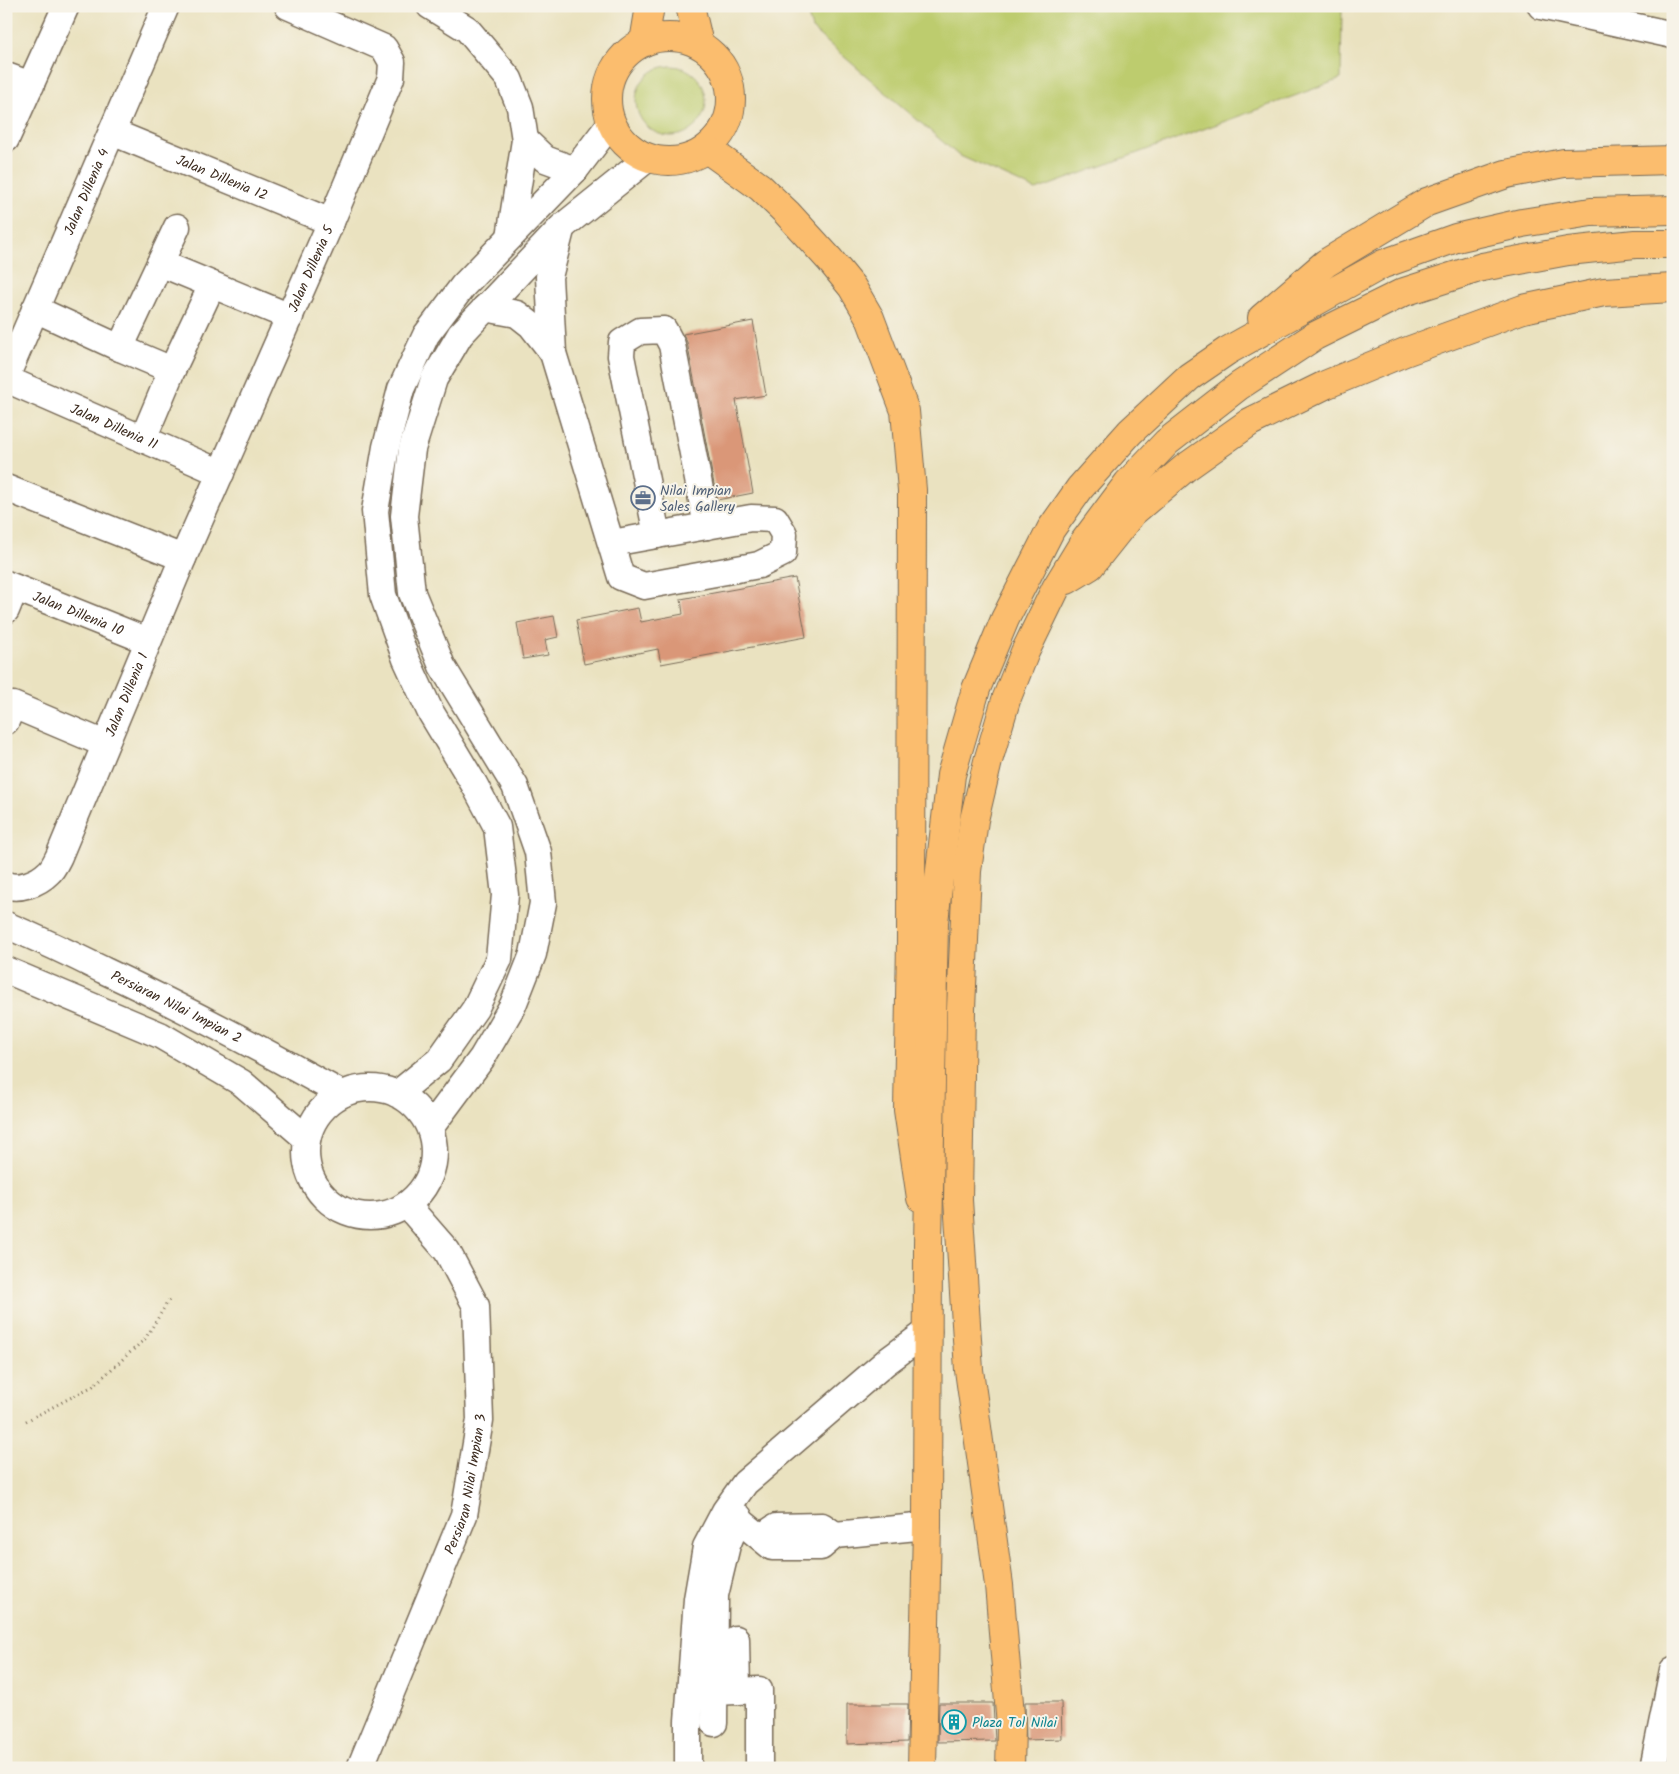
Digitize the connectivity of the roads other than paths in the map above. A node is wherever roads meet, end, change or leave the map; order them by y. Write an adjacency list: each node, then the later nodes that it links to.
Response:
1 (66, 6): 13 (street)
2 (166, 6): 15 (street, Jalan Dillenia 4)
3 (288, 6): 23 (street, Jalan Dillenia 5)
4 (430, 6): 8 (street)
5 (650, 6): 10 (main road)
6 (690, 6): 11 (main road)
7 (1541, 6): 9 (street)
8 (464, 17): 17 (street)
9 (1673, 35)
10 (644, 42): 11 (main road); 14 (main road)
11 (699, 44): 18 (main road)
12 (6, 76): 13 (street)
13 (30, 85): 16 (street)
14 (611, 123): 19 (main road); 21 (street)
15 (112, 132): 23 (street, Jalan Dillenia 12); 32 (street, Jalan Dillenia 4)
16 (6, 139)
17 (525, 140): 21 (street); 26 (street)
18 (707, 149): 19 (main road); 61 (main road)
19 (648, 158): 25 (street)
20 (1673, 160): 35 (main road)
21 (575, 170): 26 (street)
22 (1673, 210): 35 (main road)
23 (331, 222): 33 (street, Jalan Dillenia 5)
24 (177, 226): 28 (street)
25 (562, 227): 31 (street); 36 (street)
26 (510, 237): 57 (street)
27 (1673, 244): 46 (main road)
28 (160, 264): 29 (street); 34 (street)
29 (212, 285): 33 (street); 37 (street)
30 (1673, 288): 46 (main road)
31 (485, 308): 36 (street); 58 (street)
32 (35, 309): 34 (street); 38 (street, Jalan Dillenia 4)
33 (290, 317): 40 (street, Jalan Dillenia 5)
34 (120, 348): 37 (street)
35 (1226, 351): 61 (main road)
36 (553, 353): 44 (street)
37 (172, 370): 39 (street)
38 (6, 378): 39 (street, Jalan Dillenia 11)
39 (143, 439): 40 (street, Jalan Dillenia 11)
40 (221, 473): 45 (street, Jalan Dillenia 1)
41 (6, 488): 45 (street)
42 (707, 526): 43 (street); 43 (street); 44 (street)
43 (657, 535): 44 (street)
44 (612, 543)
45 (184, 558): 48 (street, Jalan Dillenia 1)
46 (1056, 588): 73 (main road)
47 (9, 594): 48 (street, Jalan Dillenia 10)
48 (148, 641): 50 (street, Jalan Dillenia 1)
49 (8, 710): 50 (street)
50 (105, 744): 51 (street, Jalan Dillenia 1)
51 (6, 886)
52 (6, 925): 54 (street, Persiaran Nilai Impian 2)
53 (6, 970): 55 (street)
54 (174, 1003): 55 (street); 56 (street, Persiaran Nilai Impian 2)
55 (160, 1035): 59 (street)
56 (342, 1094): 57 (street); 59 (street)
57 (398, 1094): 58 (street)
58 (430, 1128): 60 (street)
59 (307, 1139): 60 (street)
60 (407, 1205): 69 (street, Persiaran Nilai Impian 3)
61 (928, 1244): 62 (main road)
62 (928, 1341): 63 (street); 64 (main road); 70 (street)
63 (738, 1519): 64 (street); 67 (street)
64 (927, 1526): 72 (main road)
65 (736, 1639): 67 (street)
66 (1673, 1670): 74 (street)
67 (726, 1691): 68 (street); 71 (street)
68 (714, 1723)
69 (360, 1768)
70 (688, 1768)
71 (759, 1768)
72 (922, 1768)
73 (1010, 1768)
74 (1653, 1768)

